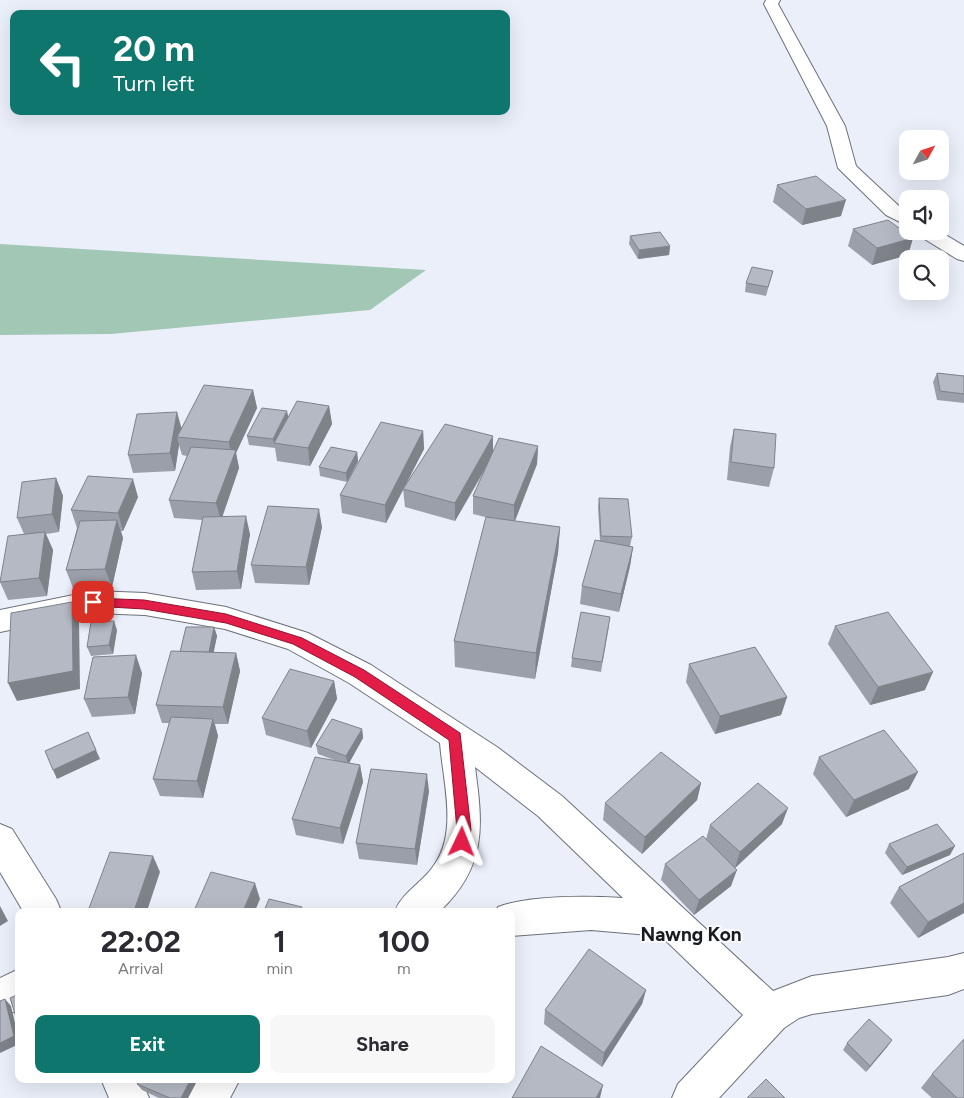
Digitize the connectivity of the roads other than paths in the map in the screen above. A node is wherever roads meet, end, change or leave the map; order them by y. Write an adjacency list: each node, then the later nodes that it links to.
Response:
1 (772, 0): 2 (street)
2 (899, 215)
3 (940, 240): 4 (street)
4 (964, 255)
5 (0, 621): 6 (street)
6 (455, 737): 9 (street); 11 (street)
7 (0, 840): 8 (street)
8 (41, 908)
9 (419, 908)
10 (515, 919): 11 (street)
11 (669, 919): 15 (street)
12 (964, 971): 15 (street)
13 (15, 990): 14 (street)
14 (0, 999)
15 (770, 1014): 20 (street)
16 (122, 1083): 18 (street)
17 (217, 1083): 19 (street)
18 (129, 1098)
19 (206, 1098)
20 (692, 1098)

